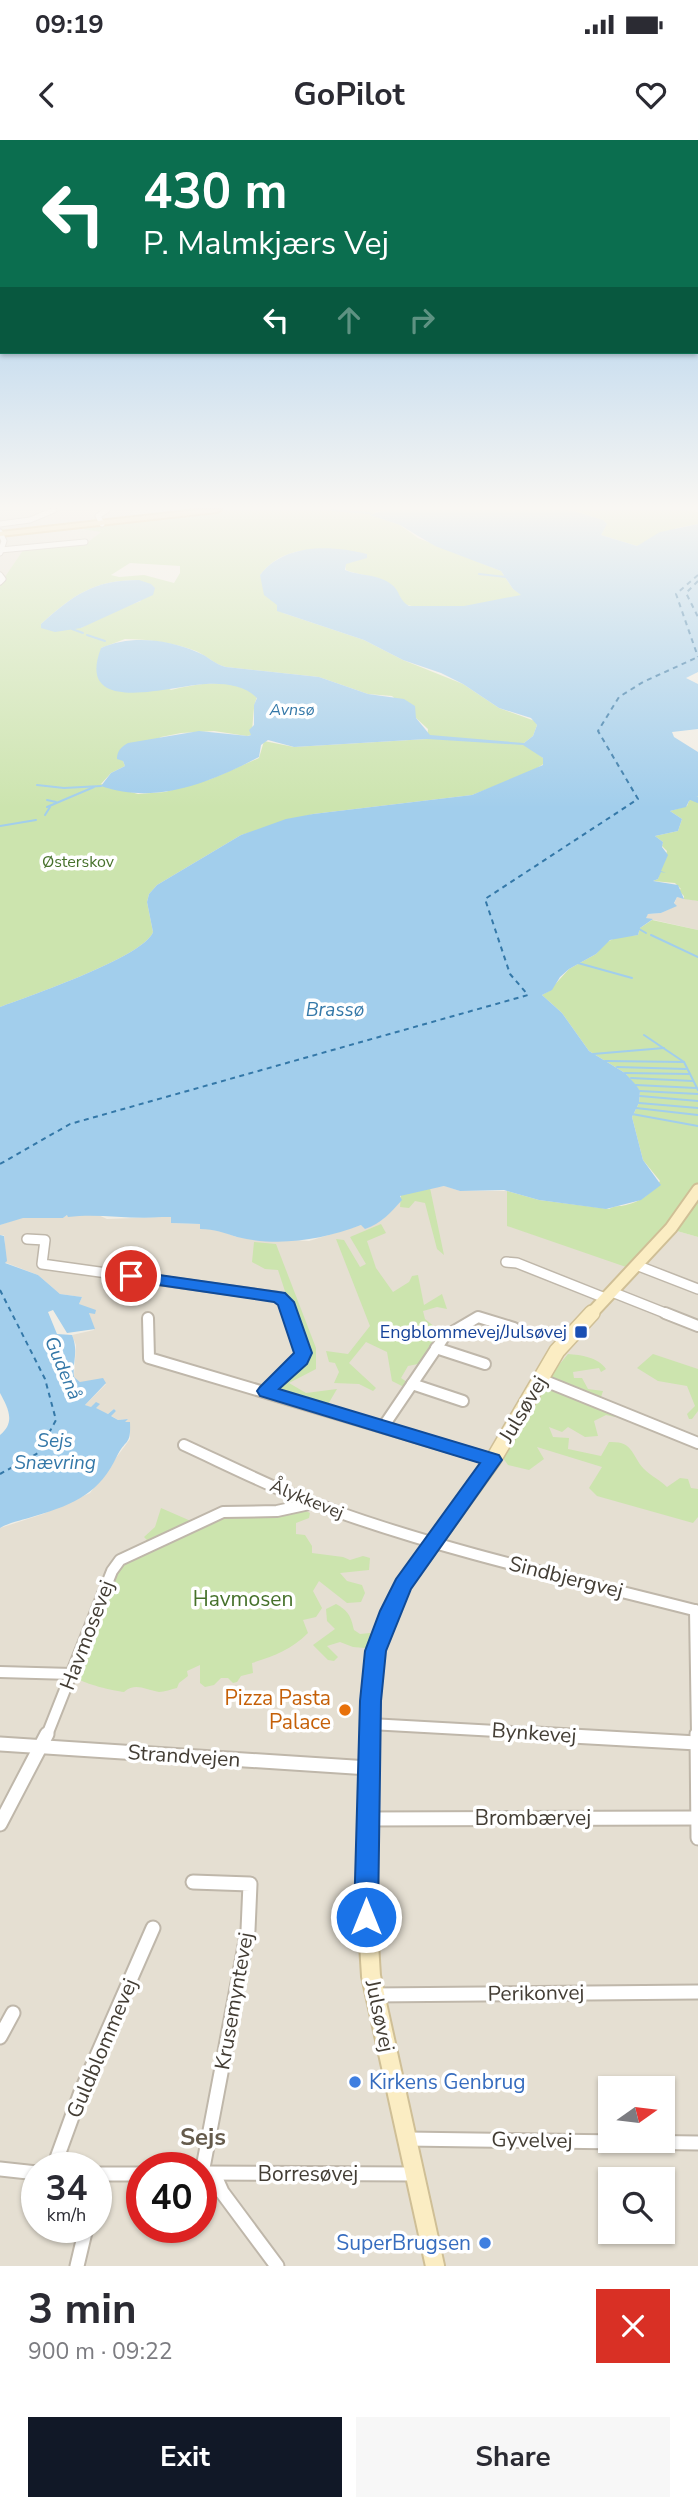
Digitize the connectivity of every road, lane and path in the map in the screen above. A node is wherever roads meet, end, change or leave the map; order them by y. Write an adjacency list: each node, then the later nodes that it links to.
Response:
1 (698, 1190): 4 (street, Julsøvej)
2 (27, 1239): 14 (street)
3 (506, 1262): 6 (street)
4 (636, 1265): 5 (street); 6 (street, Julsøvej)
5 (698, 1289)
6 (608, 1295): 8 (street); 12 (street, Julsøvej)
7 (148, 1318): 14 (street)
8 (698, 1326)
9 (514, 1328): 10 (street)
10 (436, 1348): 11 (street); 13 (street)
11 (485, 1364)
12 (540, 1379): 17 (street); 19 (street, Julsøvej)
13 (412, 1384): 15 (street); 16 (street)
14 (266, 1391): 16 (street)
15 (463, 1401)
16 (383, 1427): 19 (street)
17 (698, 1443)
18 (184, 1445): 20 (street, Ålykkevej)
19 (493, 1460): 21 (street, Julsøvej)
20 (314, 1503): 21 (street, Ålykkevej); 24 (street, Havmosevej)
21 (434, 1543): 22 (street, Sindbjergvej); 25 (street, Julsøvej)
22 (696, 1610): 26 (street)
23 (0, 1672): 24 (street)
24 (72, 1674): 28 (street, Havmosevej)
25 (370, 1724): 26 (street, Bynkevej); 29 (street, Julsøvej)
26 (697, 1743): 31 (street)
27 (0, 1744): 28 (street, Strandvejen)
28 (42, 1747): 29 (street, Strandvejen); 30 (street, Havmosevej)
29 (369, 1768): 32 (street, Julsøvej)
30 (4, 1810): 33 (street, Havmosevej)
31 (698, 1818): 32 (street, Brombærvej); 34 (street)
32 (368, 1819): 38 (street, Julsøvej)
33 (0, 1824)
34 (698, 1839)
35 (193, 1882): 44 (street, Krusemyntevej)
36 (153, 1928): 43 (street, Guldblommevej)
37 (698, 1992): 38 (street, Perikonvej)
38 (374, 1995): 41 (street, Julsøvej)
39 (13, 2014): 40 (street)
40 (0, 2037)
41 (407, 2139): 42 (street, Gyvelvej); 48 (street, Julsøvej)
42 (698, 2143)
43 (59, 2152)
44 (210, 2152)
45 (0, 2169): 46 (street)
46 (21, 2171)
47 (217, 2174): 48 (street, Borresøvej)
48 (415, 2174): 53 (street, Julsøvej)
49 (217, 2186): 52 (street)
50 (82, 2243): 51 (street)
51 (77, 2266)
52 (277, 2266)
53 (435, 2266)

